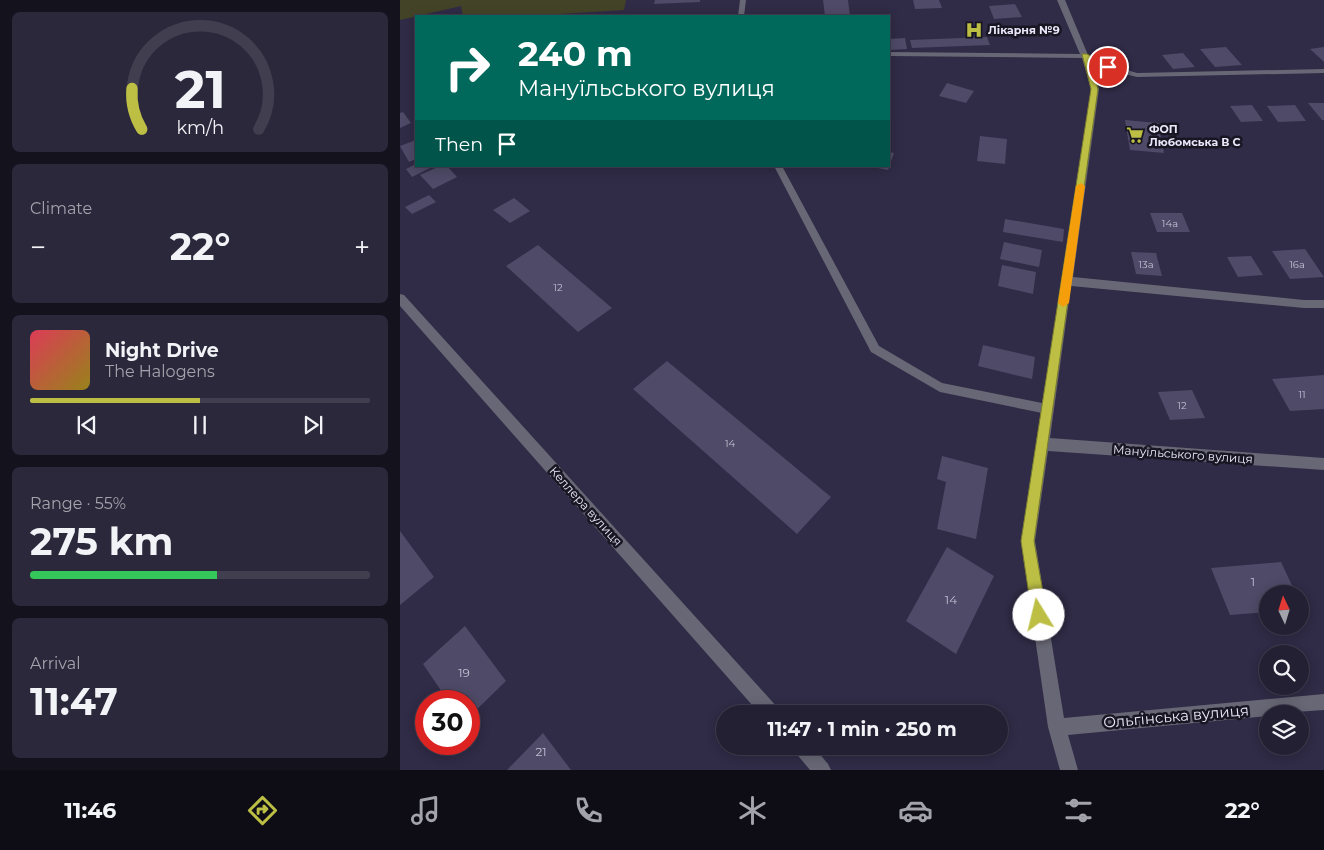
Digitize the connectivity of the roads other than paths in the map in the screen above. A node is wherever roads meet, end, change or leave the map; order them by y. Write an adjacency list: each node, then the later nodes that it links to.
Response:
1 (743, 0): 3 (lane)
2 (1061, 0): 5 (street)
3 (741, 15)
4 (890, 54): 5 (street)
5 (1085, 56): 6 (street); 8 (street)
6 (1324, 71)
7 (779, 167): 11 (lane)
8 (1067, 281): 10 (street); 11 (street)
9 (400, 298): 15 (street, Келлера вулиця)
10 (1324, 304)
11 (1047, 409): 12 (street)
12 (1042, 444): 13 (street, Мануїльського вулиця); 16 (street)
13 (1324, 464)
14 (1324, 702): 16 (street, Ольгінська вулиця)
15 (764, 705)
16 (1057, 727): 19 (street)
17 (809, 755): 18 (street)
18 (822, 770)
19 (1069, 770)

